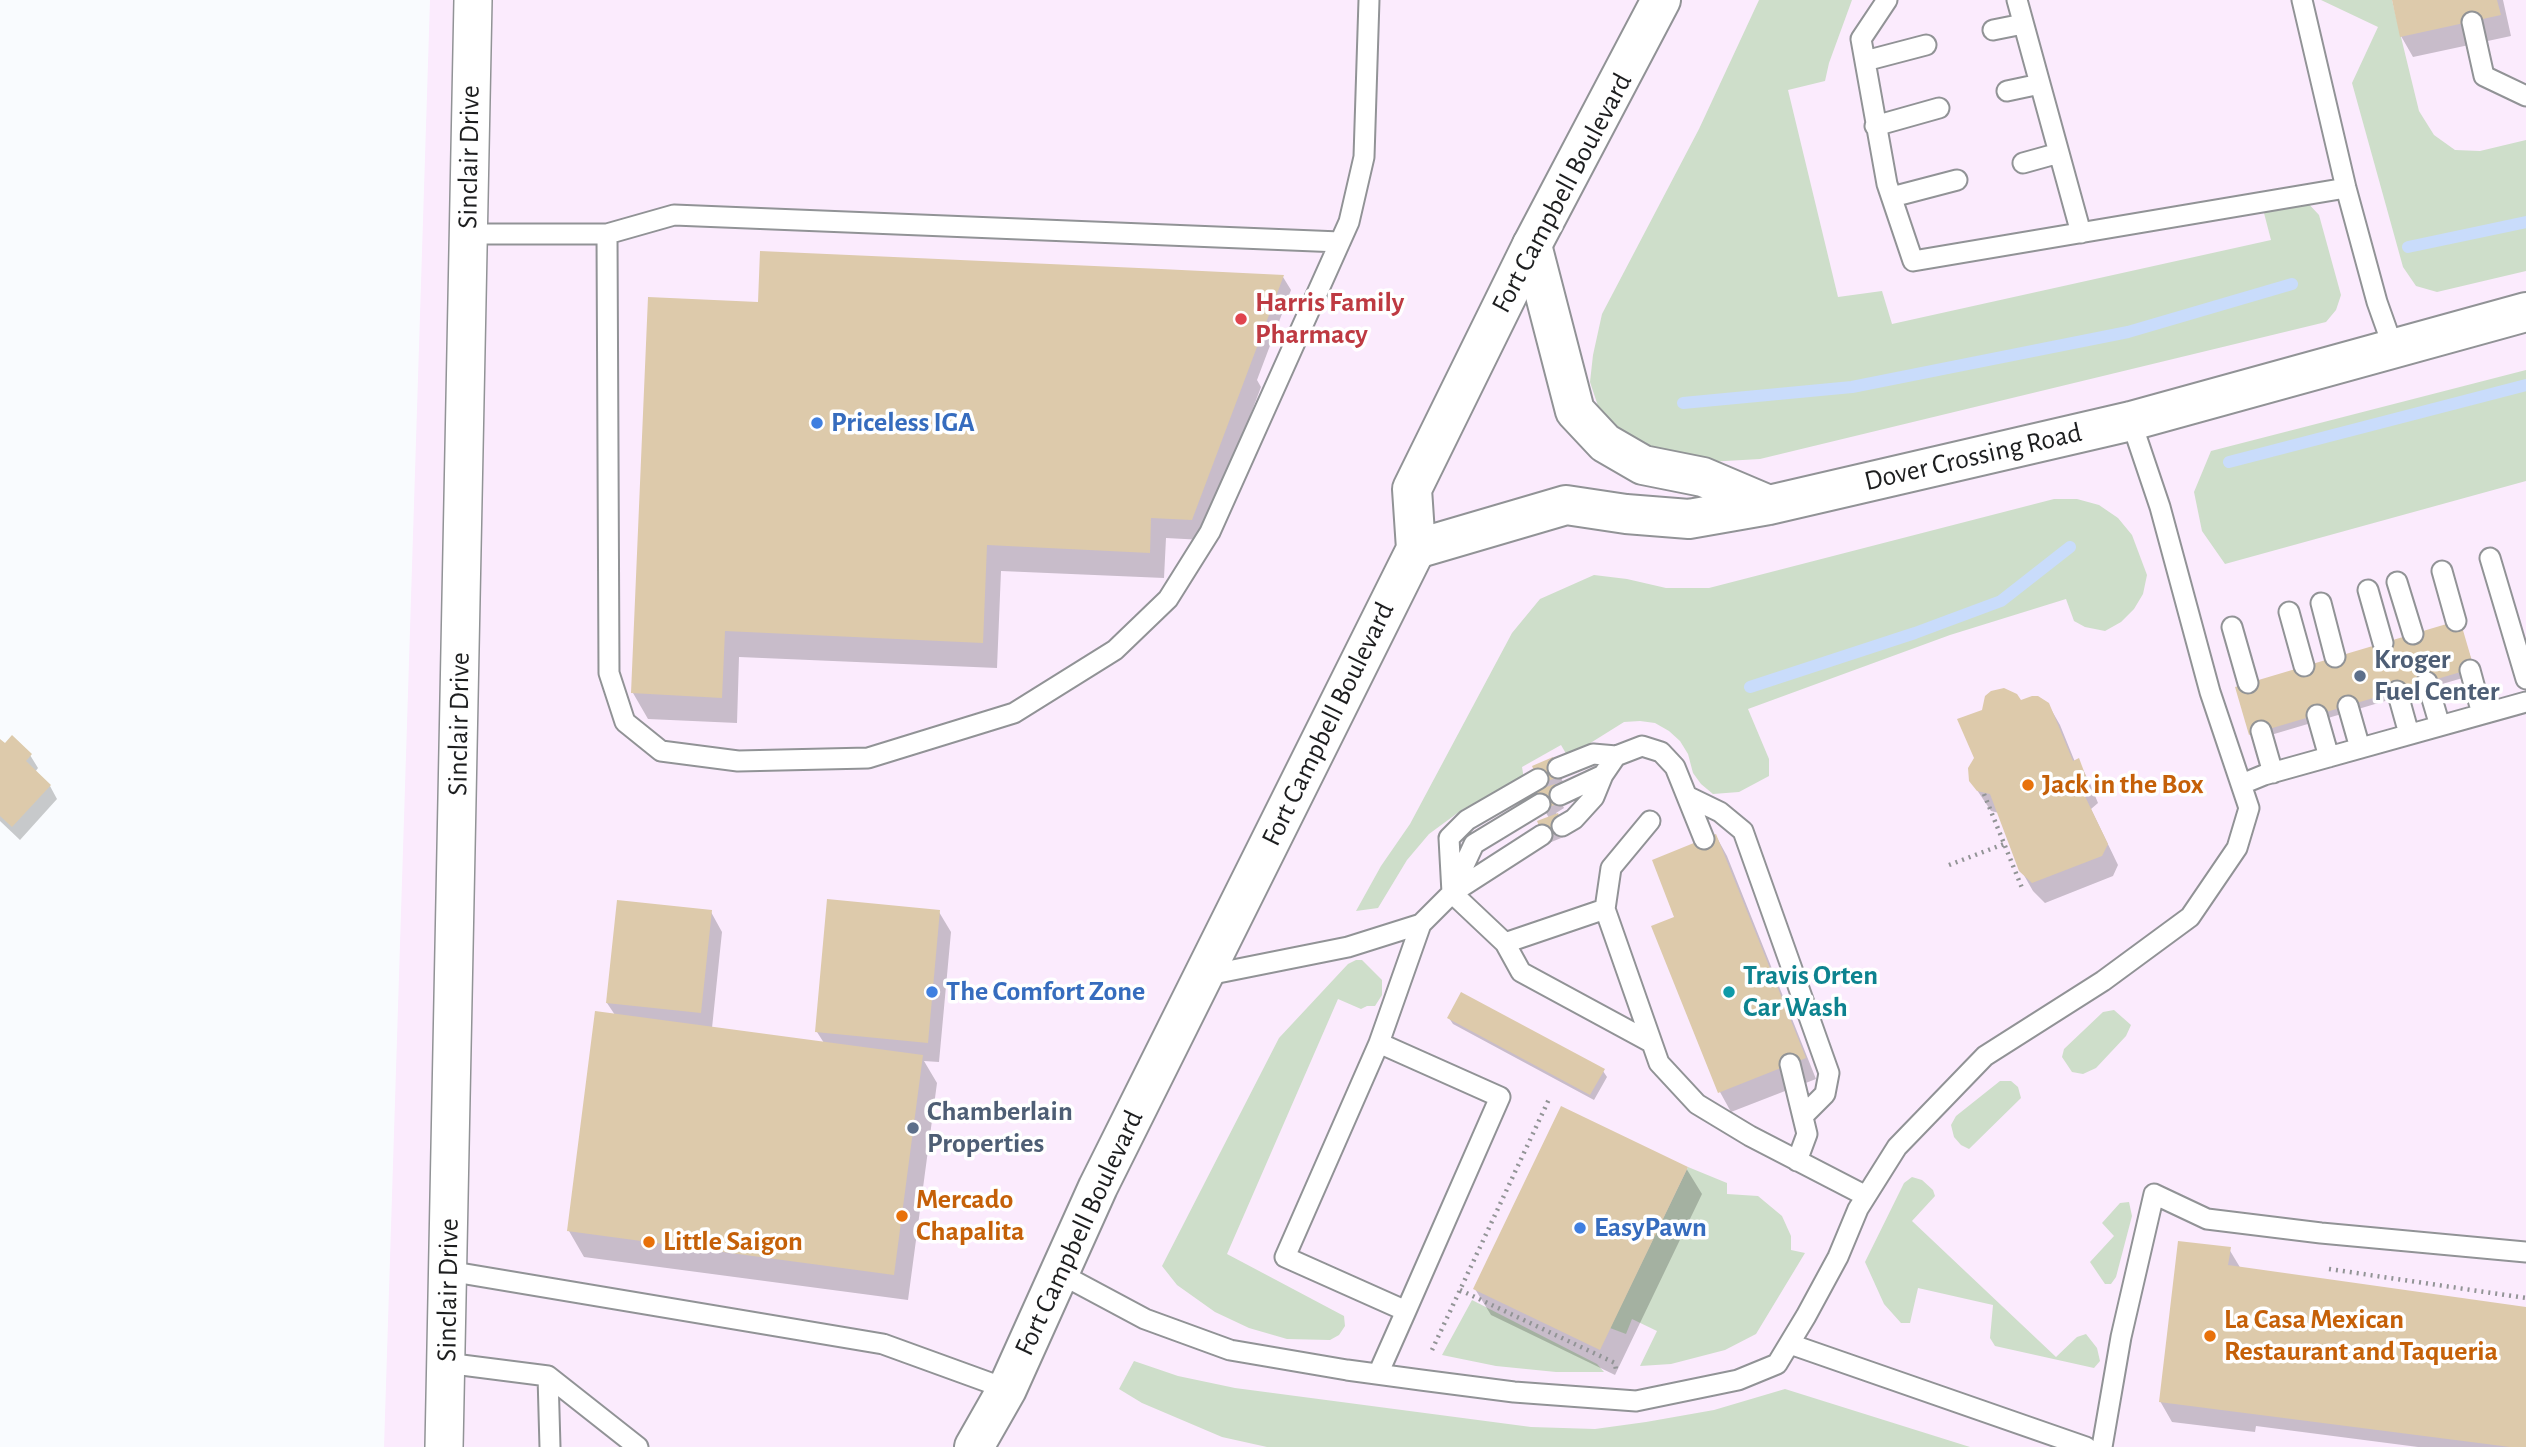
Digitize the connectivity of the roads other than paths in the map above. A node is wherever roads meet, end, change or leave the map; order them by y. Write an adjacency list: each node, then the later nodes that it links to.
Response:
1 (473, 0): 23 (street, Sinclair Drive)
2 (1369, 0): 25 (lane)
3 (1661, 0): 26 (main road, Fort Campbell Boulevard)
4 (1887, 0): 11 (lane)
5 (2017, 0): 8 (lane)
6 (2302, 0): 20 (lane)
7 (2472, 22): 14 (lane)
8 (2024, 24): 9 (lane); 12 (lane)
9 (1993, 30)
10 (1926, 46): 11 (lane)
11 (1865, 61): 16 (lane)
12 (2040, 84): 13 (lane); 17 (lane)
13 (2007, 91)
14 (2526, 96)
15 (1940, 108): 16 (lane)
16 (1875, 125): 21 (lane)
17 (2059, 153): 18 (lane); 22 (lane)
18 (2023, 163)
19 (1957, 180): 21 (lane)
20 (2346, 188): 22 (lane); 28 (lane)
21 (1892, 197): 22 (lane)
22 (2081, 233)
23 (468, 234): 24 (lane); 83 (street, Sinclair Drive)
24 (607, 234): 25 (lane); 25 (lane)
25 (1340, 242)
26 (1532, 245): 30 (main road); 31 (main road, Fort Campbell Boulevard)
27 (2526, 312): 28 (main road, Dover Crossing Road)
28 (2393, 348): 29 (main road, Dover Crossing Road)
29 (2131, 421): 30 (main road, Dover Crossing Road); 63 (lane)
30 (1769, 505): 31 (main road, Dover Crossing Road)
31 (1416, 548): 75 (main road, Fort Campbell Boulevard)
32 (2490, 558): 45 (lane)
33 (2442, 571): 38 (lane)
34 (2397, 582): 40 (lane)
35 (2368, 590): 41 (lane)
36 (2321, 603): 42 (lane)
37 (2289, 612): 43 (lane)
38 (2456, 621)
39 (2232, 627): 47 (lane)
40 (2413, 635)
41 (2383, 643)
42 (2335, 657)
43 (2304, 666)
44 (2470, 670): 51 (lane)
45 (2526, 679)
46 (2427, 682): 53 (lane)
47 (2248, 683)
48 (2397, 691): 55 (lane)
49 (2526, 702): 51 (lane)
50 (2348, 706): 56 (lane)
51 (2482, 714): 53 (lane)
52 (2317, 715): 58 (lane)
53 (2440, 726): 55 (lane)
54 (2261, 731): 60 (lane)
55 (2409, 734): 56 (lane)
56 (2360, 748): 58 (lane)
57 (1616, 756): 59 (lane); 61 (lane); 65 (lane)
58 (2329, 757): 60 (lane)
59 (1558, 768)
60 (2273, 773): 63 (lane)
61 (1603, 775): 64 (lane); 68 (lane)
62 (1538, 779): 71 (lane)
63 (2242, 784): 81 (lane)
64 (1560, 795)
65 (1687, 796): 70 (lane); 79 (lane)
66 (1540, 804): 71 (lane)
67 (1650, 821): 72 (lane)
68 (1562, 826)
69 (1542, 835): 71 (lane)
70 (1704, 839)
71 (1452, 893): 73 (lane); 74 (lane)
72 (1605, 909): 74 (lane); 77 (lane)
73 (1421, 924): 75 (lane); 76 (lane)
74 (1505, 943): 77 (lane)
75 (1203, 976): 84 (main road, Fort Campbell Boulevard)
76 (1379, 1043): 85 (lane); 85 (lane)
77 (1652, 1043): 80 (lane)
78 (1790, 1064): 79 (lane)
79 (1803, 1116): 80 (lane)
80 (1797, 1161): 81 (lane)
81 (1866, 1196): 86 (lane)
82 (2526, 1252): 96 (lane)
83 (448, 1271): 87 (street, Sinclair Drive); 90 (lane)
84 (1059, 1273): 88 (lane); 90 (main road, Fort Campbell Boulevard)
85 (1406, 1311): 88 (lane)
86 (1790, 1344): 88 (lane); 95 (lane)
87 (446, 1363): 89 (lane); 91 (street, Sinclair Drive)
88 (1378, 1374)
89 (548, 1376): 92 (lane); 93 (lane)
90 (1006, 1389): 94 (main road, Fort Campbell Boulevard)
91 (444, 1447)
92 (550, 1447)
93 (638, 1447)
94 (974, 1447)
95 (2085, 1447)
96 (2102, 1447)

